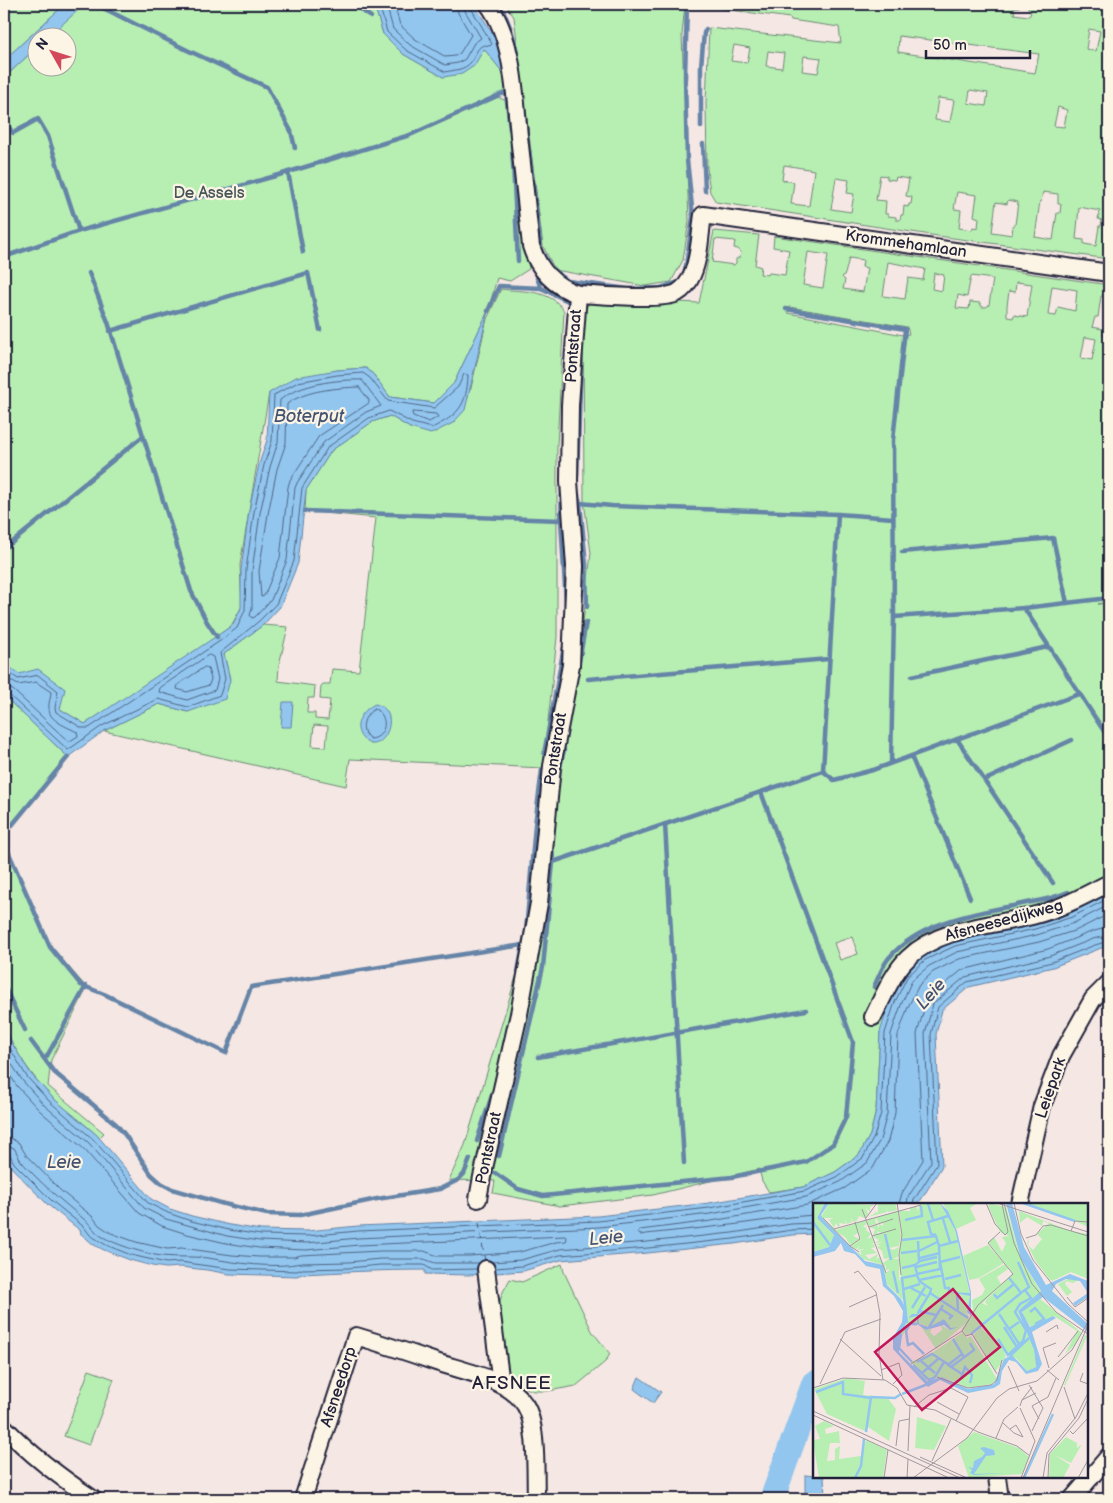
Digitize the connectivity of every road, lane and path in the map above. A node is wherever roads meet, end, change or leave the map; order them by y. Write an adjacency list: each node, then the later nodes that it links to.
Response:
1 (488, 4): 4 (street, Pontstraat)
2 (703, 215): 3 (street, Krommehamlaan); 4 (street, Pontstraat)
3 (1109, 273)
4 (578, 294): 8 (street, Pontstraat)
5 (1109, 882): 7 (street, Afsneesedijkweg)
6 (1109, 983): 9 (street, Leiepark)
7 (873, 1017)
8 (478, 1199)
9 (1020, 1203)
10 (486, 1270): 11 (street)
11 (501, 1384): 16 (street, Afsneedorp); 17 (street, Afsneedorp)
12 (4, 1427): 15 (street)
13 (1109, 1456): 19 (street)
14 (997, 1478): 18 (street)
15 (93, 1499)
16 (303, 1499)
17 (536, 1499)
18 (1000, 1499)
19 (1072, 1499)

